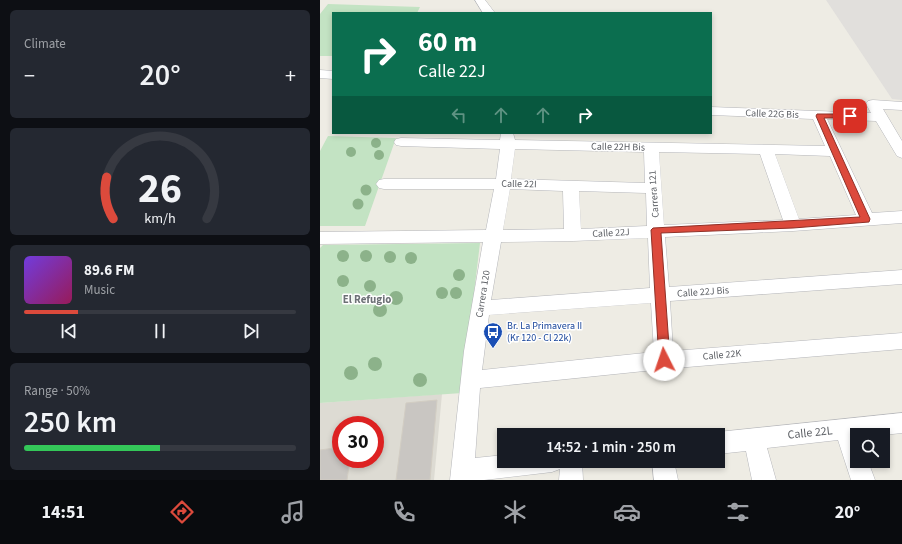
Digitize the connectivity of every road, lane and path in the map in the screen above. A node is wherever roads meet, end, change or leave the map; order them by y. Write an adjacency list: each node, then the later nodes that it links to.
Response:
1 (480, 0): 2 (street)
2 (488, 12)
3 (320, 74): 4 (street)
4 (332, 75)
5 (902, 106): 8 (street)
6 (712, 112): 7 (street, Calle 22G Bis)
7 (819, 116): 8 (street, Calle 22G Bis); 13 (street)
8 (881, 117): 14 (street)
9 (507, 139): 10 (street, Calle 22H Bis); 11 (street, Calle 22H Bis); 16 (street, Carrera 120)
10 (401, 142)
11 (650, 147): 12 (street, Calle 22H Bis); 18 (street, Carrera 121)
12 (766, 150): 13 (street, Calle 22H Bis); 21 (street)
13 (835, 151): 20 (street)
14 (902, 153)
15 (384, 184): 16 (street, Calle 22I)
16 (502, 184): 17 (street, Calle 22I); 23 (street, Carrera 120)
17 (571, 186): 18 (street, Calle 22I); 24 (street)
18 (653, 188): 22 (street, Carrera 121)
19 (902, 217): 20 (street, Calle 22J)
20 (866, 219): 21 (street, Calle 22J)
21 (793, 225): 22 (street, Calle 22J)
22 (656, 230): 24 (street, Calle 22J); 27 (street, Carrera 121)
23 (494, 235): 24 (street, Calle 22J); 25 (street, Calle 22J); 28 (street, Carrera 120)
24 (573, 235)
25 (320, 238)
26 (902, 277): 27 (street, Calle 22J Bis)
27 (660, 295): 28 (street, Calle 22J Bis); 30 (street, Carrera 121)
28 (481, 308): 31 (street, Carrera 120)
29 (902, 340): 30 (street, Calle 22K)
30 (664, 360): 31 (street, Calle 22K)
31 (471, 380): 39 (street, Carrera 120)
32 (902, 423): 33 (street, Calle 22L)
33 (846, 430): 34 (street, Calle 22L); 43 (street)
34 (754, 439): 35 (street, Calle 22L); 42 (street)
35 (725, 442)
36 (508, 468): 39 (street)
37 (571, 468): 40 (street)
38 (664, 468): 41 (street)
39 (463, 475)
40 (571, 480)
41 (666, 480)
42 (764, 480)
43 (863, 480)

